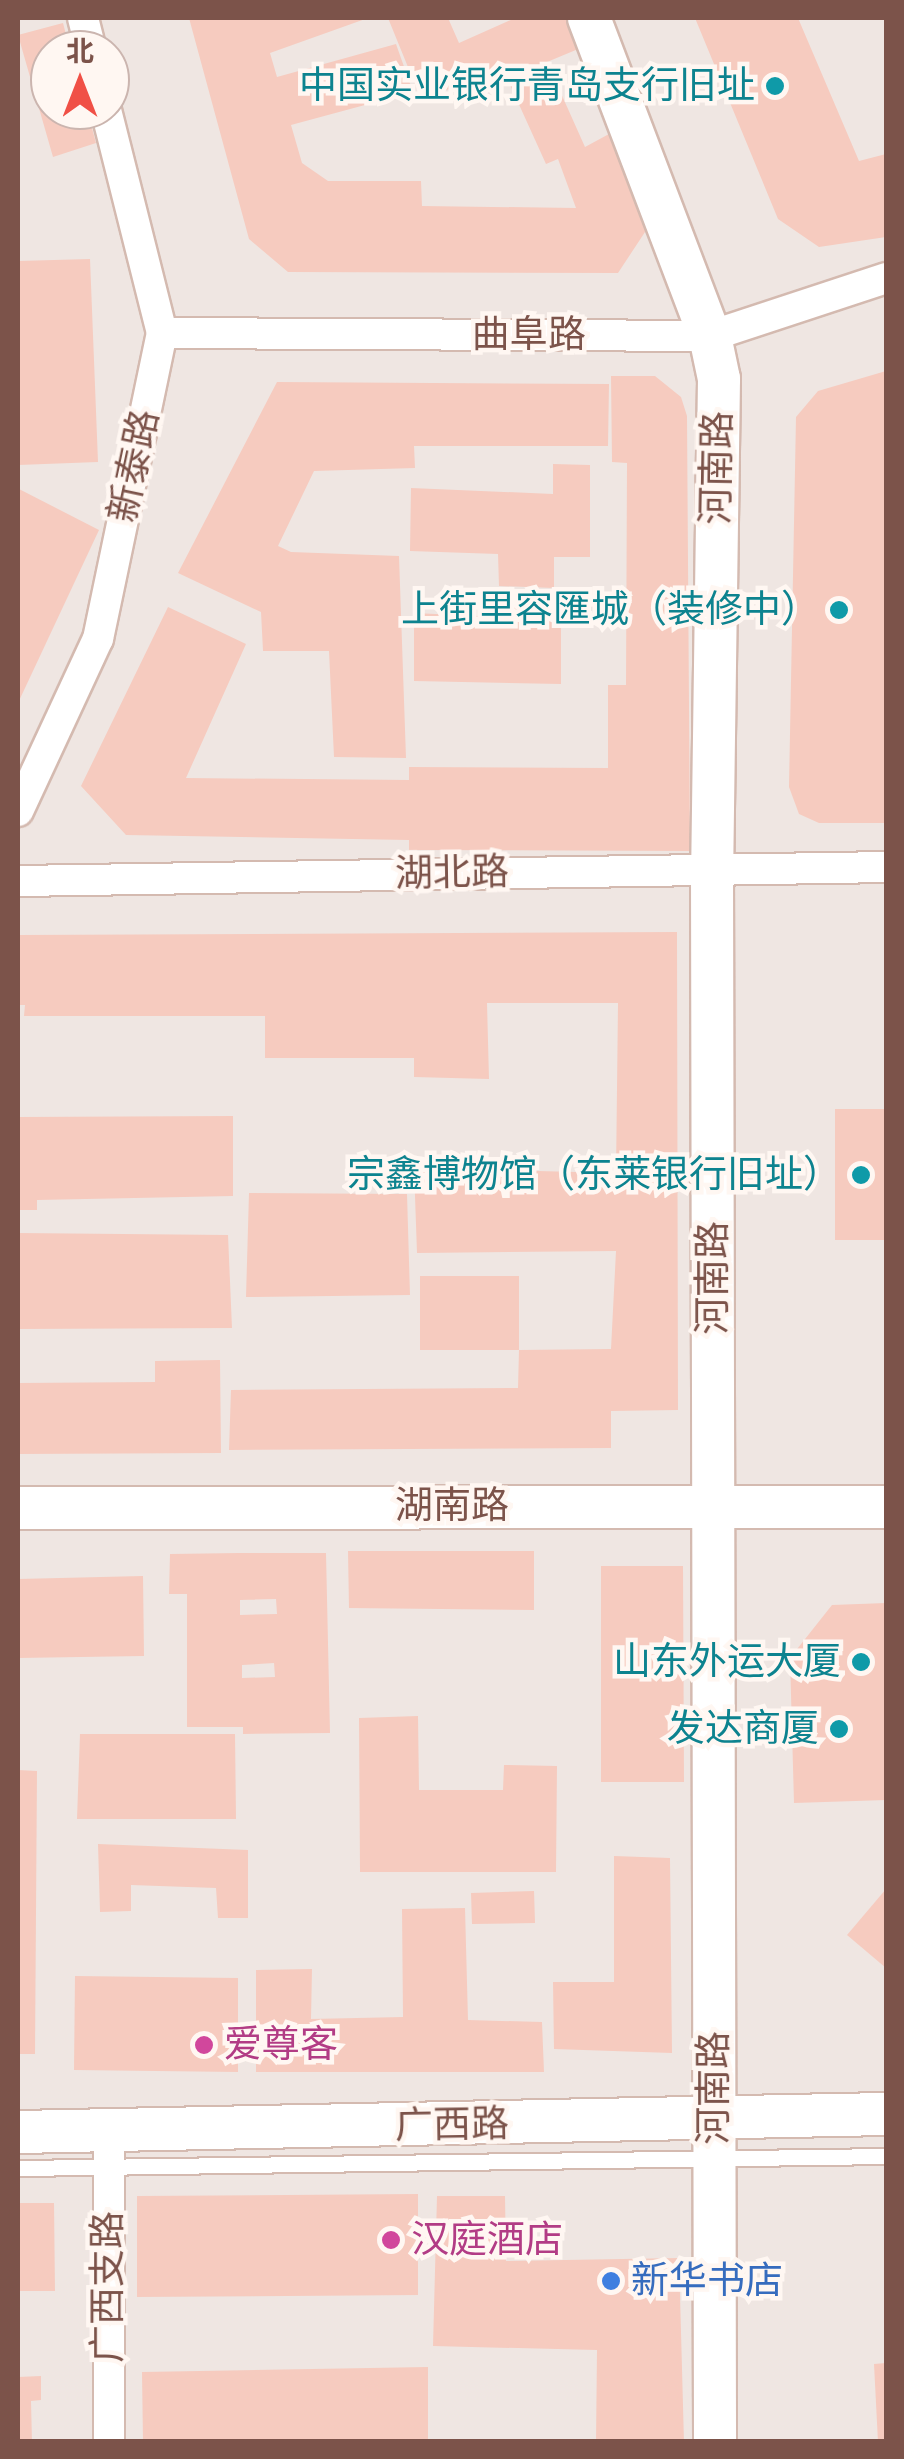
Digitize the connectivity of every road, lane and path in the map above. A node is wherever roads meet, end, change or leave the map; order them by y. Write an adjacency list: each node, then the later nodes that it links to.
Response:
1 (589, 18): 5 (street, 河南路)
2 (111, 130): 4 (street, 新泰路)
3 (886, 278): 5 (street, 曲阜路)
4 (162, 332): 5 (street, 曲阜路); 6 (street, 新泰路)
5 (710, 336): 8 (street, 河南路)
6 (18, 810)
7 (886, 867): 8 (street, 湖北路)
8 (712, 868): 9 (street, 湖北路); 10 (street, 河南路)
9 (18, 881)
10 (714, 1505): 11 (street, 湖南路); 12 (street, 湖南路); 15 (street, 河南路)
11 (886, 1507)
12 (18, 1508)
13 (886, 2114): 15 (street, 广西路)
14 (18, 2132): 16 (street, 广西路)
15 (714, 2142): 16 (street, 广西路); 17 (lane, 广西路); 20 (street, 河南路)
16 (108, 2150): 18 (lane, 广西路); 19 (street, 广西支路)
17 (886, 2156)
18 (18, 2168)
19 (109, 2442)
20 (715, 2442)

